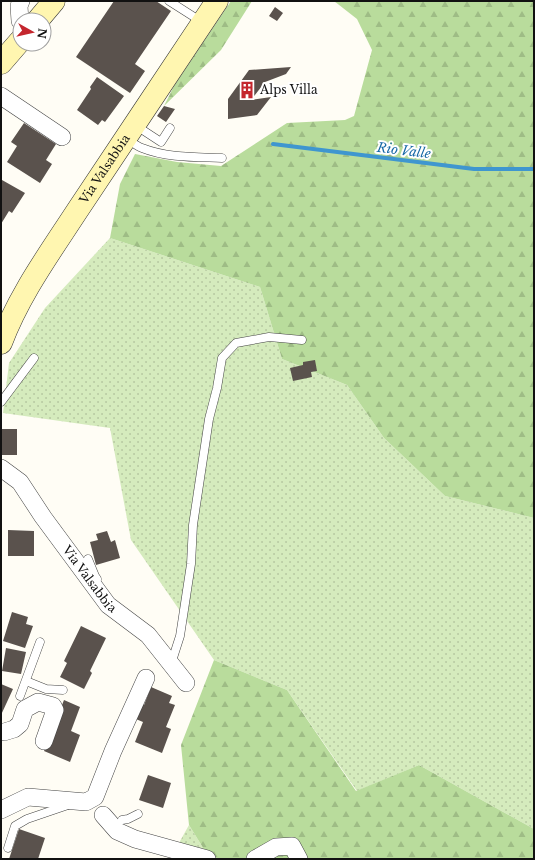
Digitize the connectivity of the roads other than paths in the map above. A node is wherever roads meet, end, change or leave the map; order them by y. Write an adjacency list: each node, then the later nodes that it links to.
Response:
1 (21, 1): 5 (street)
2 (54, 1): 6 (main road)
3 (169, 1): 7 (lane)
4 (217, 1): 7 (main road, Via Valsabbia)
5 (19, 12)
6 (45, 12)
7 (202, 23): 12 (main road, Via Valsabbia)
8 (12, 50): 9 (main road)
9 (1, 63)
10 (1, 96): 13 (street)
11 (170, 128): 12 (lane)
12 (130, 131): 14 (lane); 16 (main road, Via Valsabbia)
13 (62, 137)
14 (222, 158)
15 (302, 340): 23 (lane)
16 (1, 343)
17 (34, 358): 18 (lane)
18 (1, 402)
19 (1, 468): 21 (street, Via Valsabbia)
20 (88, 559): 21 (lane)
21 (121, 614): 23 (street, Via Valsabbia)
22 (40, 642): 26 (lane)
23 (171, 665): 25 (street, Via Valsabbia)
24 (146, 678): 30 (street)
25 (186, 683)
26 (23, 689): 27 (lane); 28 (street)
27 (63, 690)
28 (3, 734): 29 (street)
29 (44, 741)
30 (65, 802): 31 (street); 33 (street); 35 (lane)
31 (1, 810)
32 (138, 814): 34 (lane)
33 (103, 815): 34 (street); 36 (street)
34 (122, 820)
35 (8, 848)
36 (207, 859)
37 (255, 859): 38 (street)
38 (299, 859)

